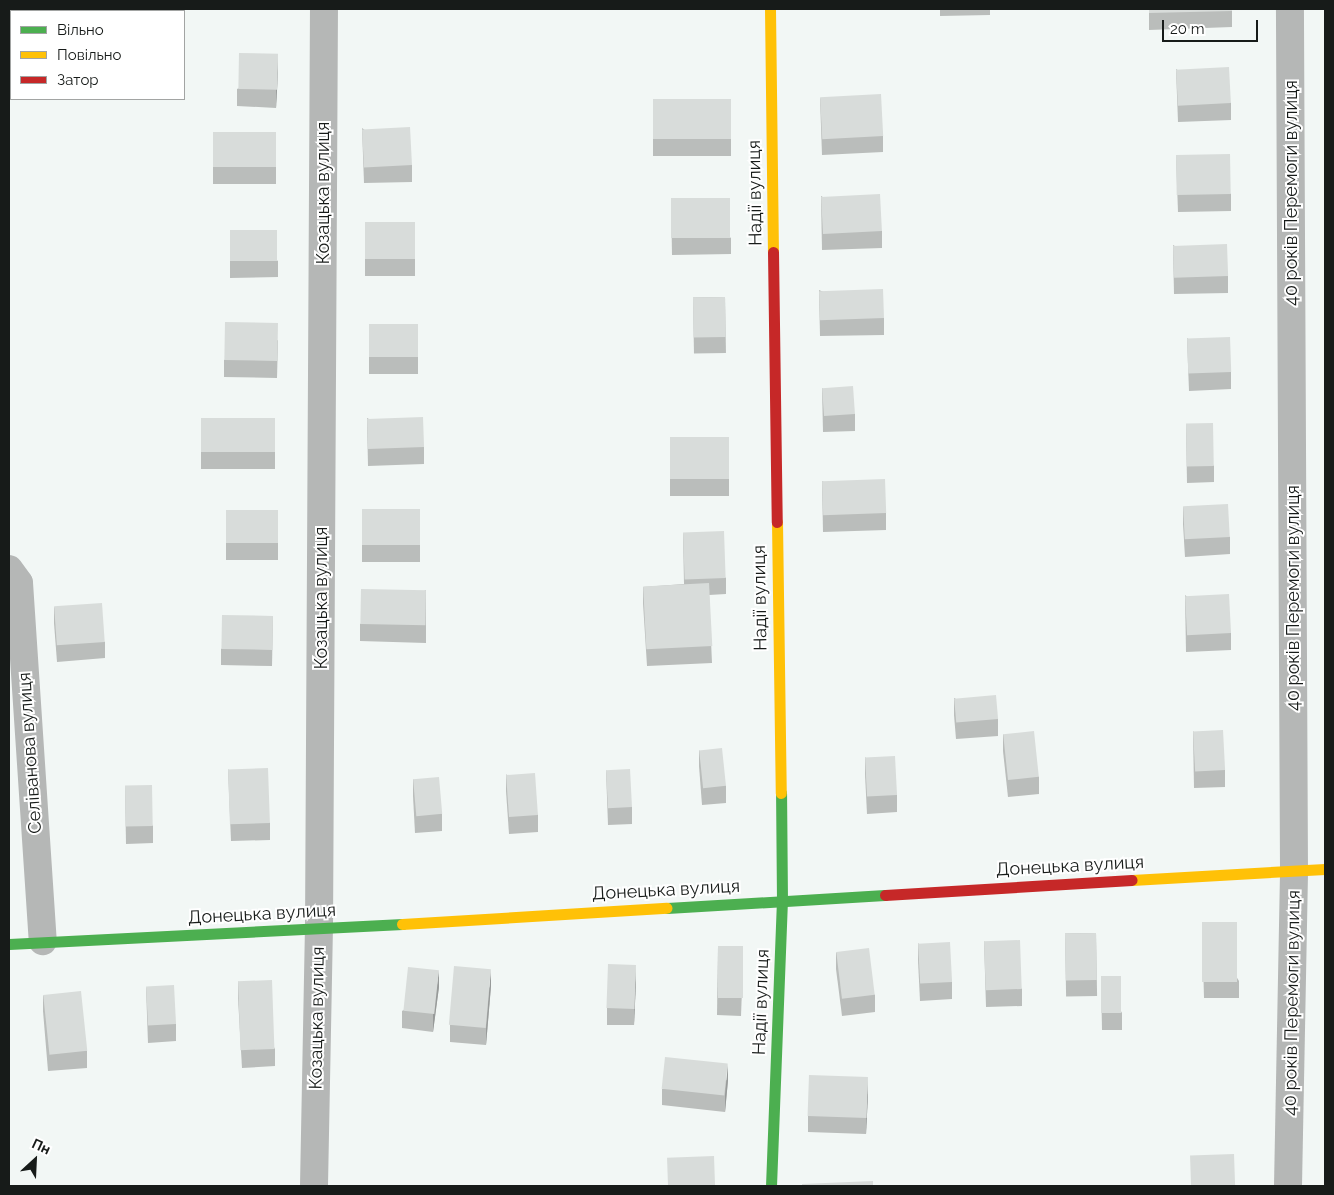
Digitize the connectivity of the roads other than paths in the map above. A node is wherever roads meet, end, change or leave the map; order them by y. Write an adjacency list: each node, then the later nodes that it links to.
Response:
1 (324, 9): 8 (street, Козацька вулиця)
2 (770, 9): 7 (street, Надії вулиця)
3 (1290, 9): 6 (street, 40 років Перемоги вулиця)
4 (9, 569): 9 (street, Селіванова вулиця)
5 (1325, 869): 6 (street, Донецька вулиця)
6 (1294, 871): 7 (street, Донецька вулиця); 13 (street, 40 років Перемоги вулиця)
7 (782, 901): 8 (street, Донецька вулиця); 12 (street, Надії вулиця)
8 (319, 929): 9 (street, Донецька вулиця); 11 (street, Козацька вулиця)
9 (43, 941): 10 (street, Донецька вулиця)
10 (9, 944)
11 (314, 1186)
12 (771, 1186)
13 (1288, 1186)

